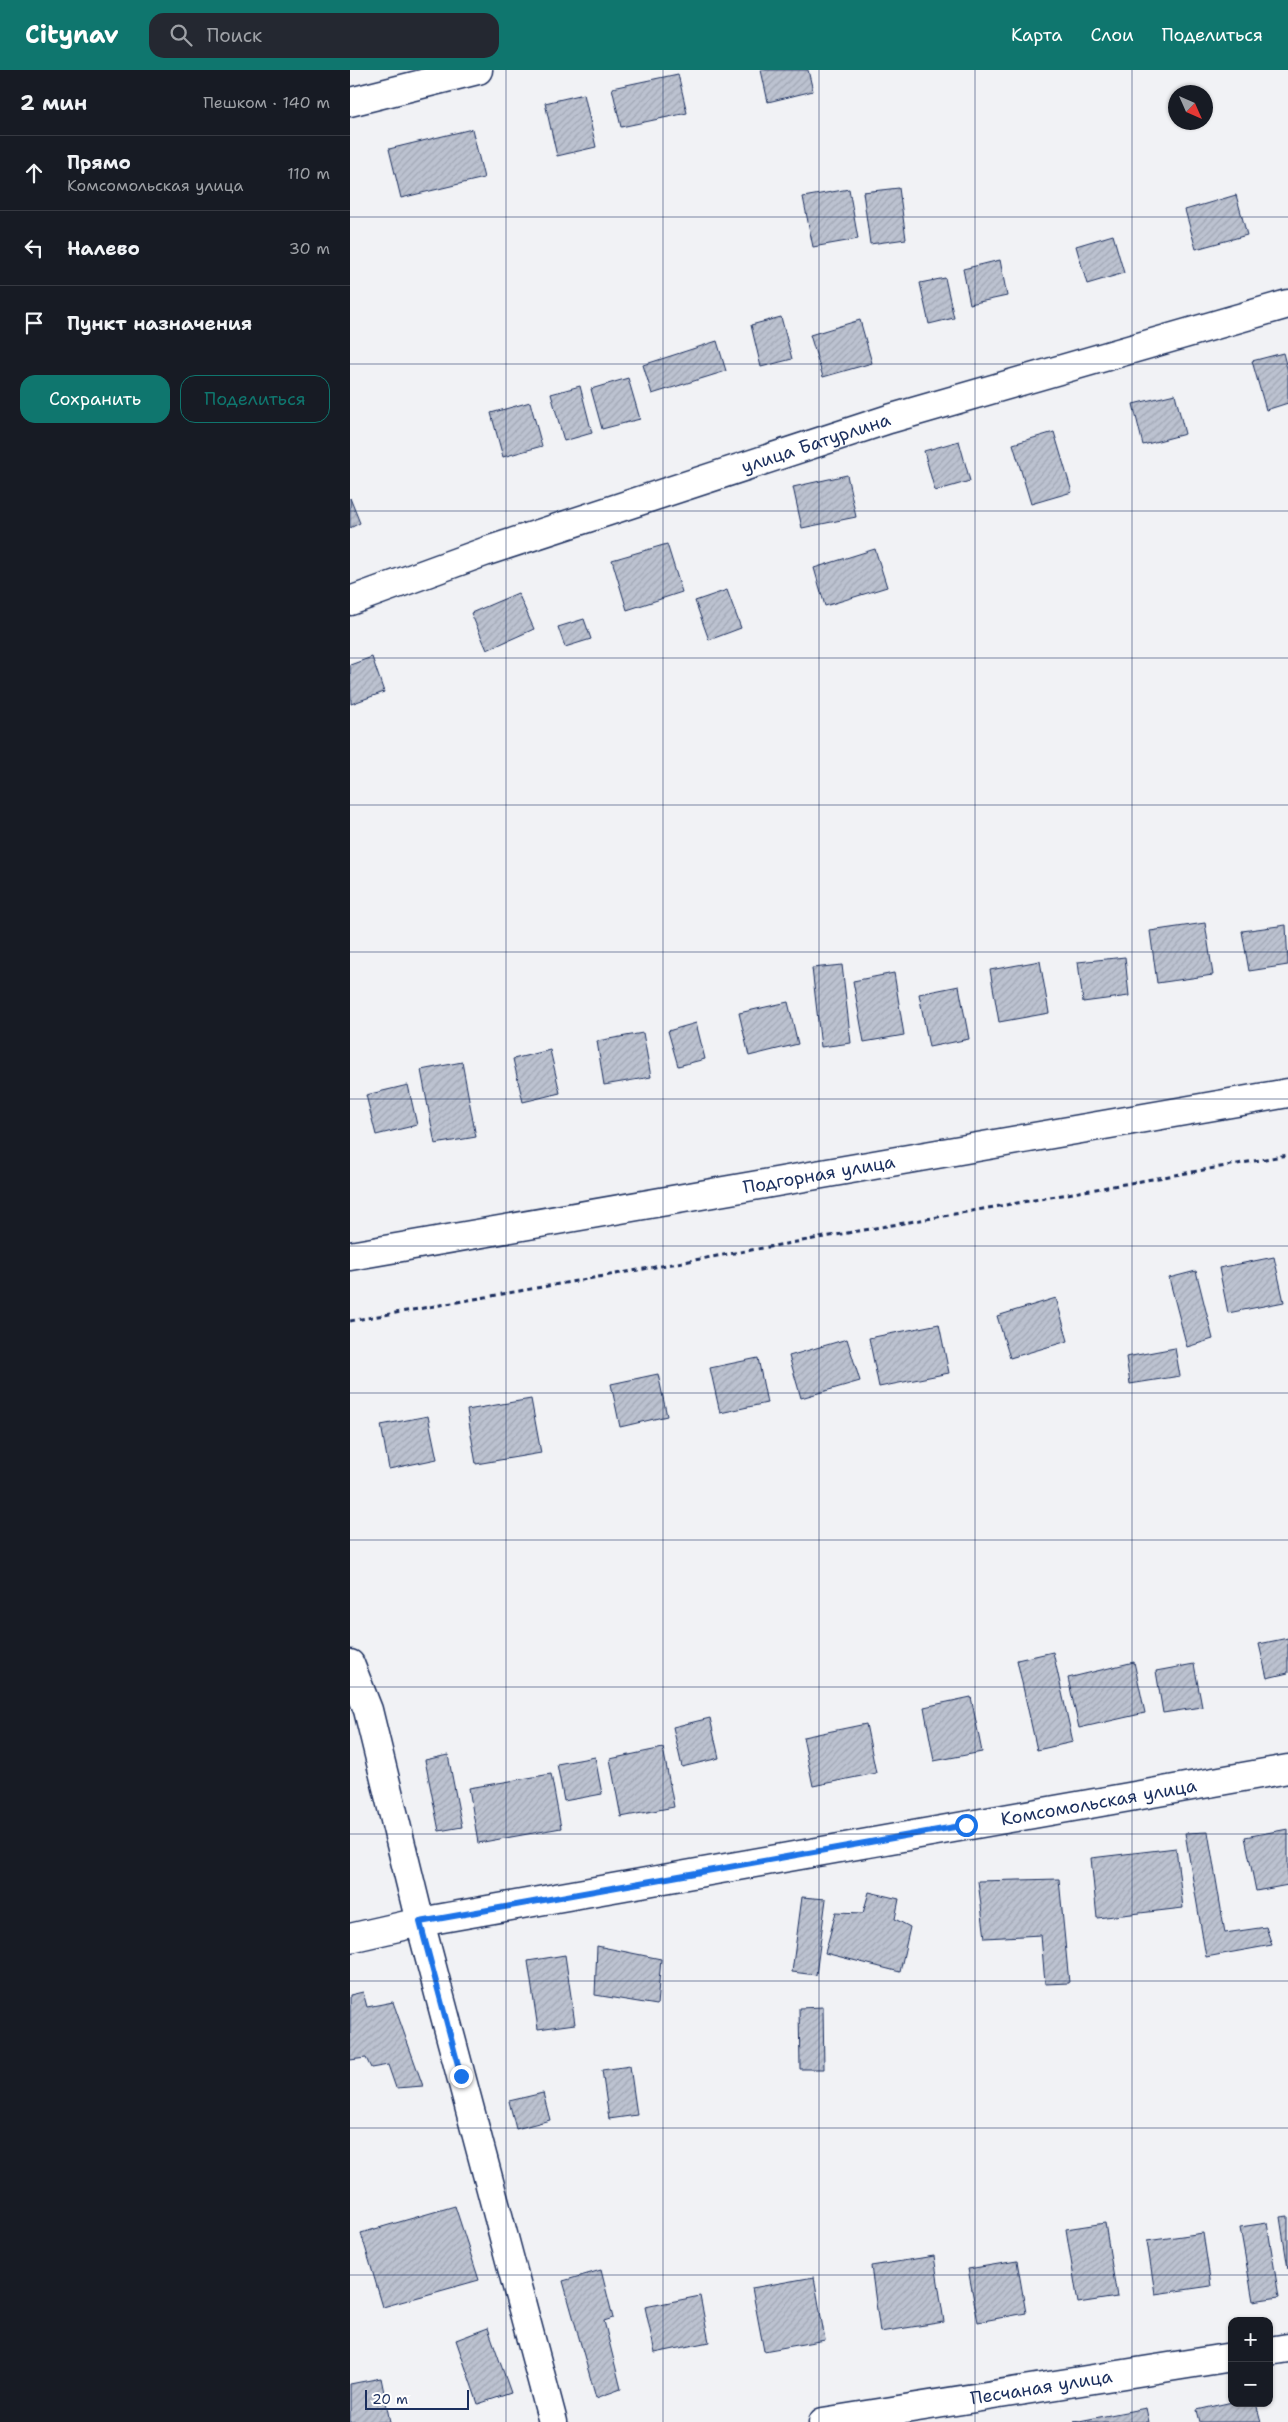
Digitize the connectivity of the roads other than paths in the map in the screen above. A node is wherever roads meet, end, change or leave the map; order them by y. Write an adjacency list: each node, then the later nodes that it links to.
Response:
1 (478, 70): 2 (street)
2 (350, 102)
3 (1288, 304): 4 (street, улица Батурлина)
4 (350, 601)
5 (1288, 1093): 6 (street, Подгорная улица)
6 (350, 1256)
7 (350, 1664): 9 (street)
8 (1288, 1769): 9 (street, Комсомольская улица)
9 (420, 1922): 10 (street, Комсомольская улица); 14 (street)
10 (350, 1938)
11 (1288, 2348): 12 (street)
12 (1273, 2350)
13 (1228, 2358): 15 (street, Песчаная улица)
14 (553, 2422)
15 (822, 2422)

